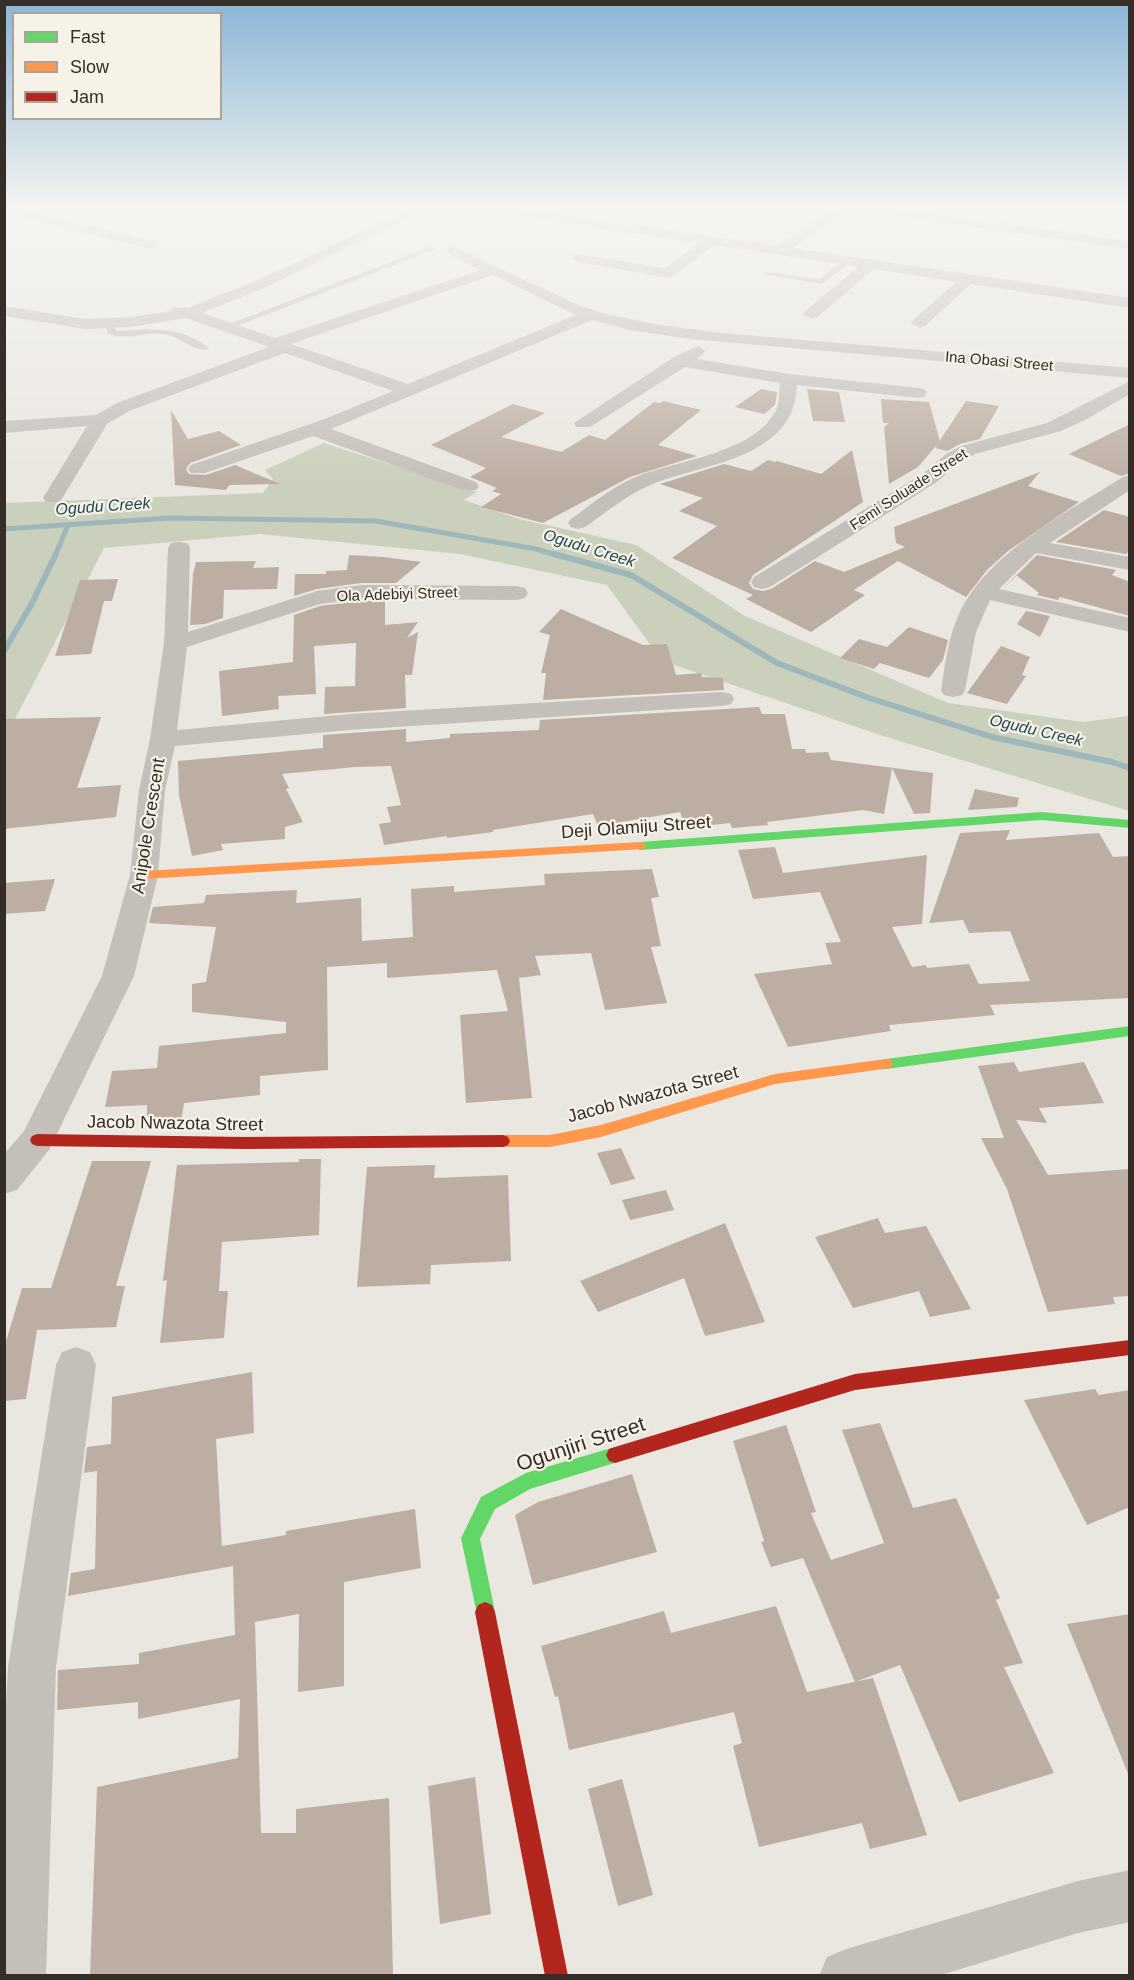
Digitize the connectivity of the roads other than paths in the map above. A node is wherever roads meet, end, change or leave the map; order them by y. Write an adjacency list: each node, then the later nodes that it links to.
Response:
1 (207, 300): 12 (street)
2 (213, 300): 12 (street)
3 (299, 300): 18 (lane)
4 (407, 300): 20 (street)
5 (554, 300): 14 (street, Ina Obasi Street)
6 (827, 300): 13 (street)
7 (945, 300): 17 (street)
8 (1112, 300): 10 (street)
9 (4, 303): 15 (street)
10 (1130, 303)
11 (4, 311): 15 (street)
12 (182, 311): 15 (street); 16 (street); 18 (street)
13 (811, 314)
14 (590, 315): 19 (street, Ina Obasi Street); 26 (street)
15 (82, 321): 16 (street)
16 (107, 324): 21 (lane)
17 (919, 324)
18 (226, 327): 20 (street)
19 (723, 337): 22 (street); 23 (street, Ina Obasi Street)
20 (280, 345): 26 (street); 28 (street)
21 (205, 348)
22 (680, 361): 24 (street); 29 (street)
23 (1130, 373)
24 (789, 379): 27 (street); 36 (street)
25 (1130, 386): 40 (street, Femi Soluade Street)
26 (410, 391): 31 (street)
27 (918, 393)
28 (100, 420): 30 (street); 35 (street)
29 (583, 423)
30 (4, 427)
31 (315, 429): 32 (street); 33 (street)
32 (198, 469)
33 (469, 486)
34 (1124, 489): 37 (street)
35 (53, 498)
36 (578, 523)
37 (1032, 546): 39 (street); 41 (street)
38 (179, 548): 44 (street, Anipole Crescent)
39 (1130, 564)
40 (762, 582)
41 (984, 592): 43 (street); 45 (street)
42 (517, 593): 44 (street, Ola Adebiyi Street)
43 (1130, 625)
44 (176, 643): 47 (street, Anipole Crescent)
45 (953, 690)
46 (722, 699): 47 (street)
47 (163, 739): 49 (street, Anipole Crescent)
48 (1130, 824): 49 (street, Deji Olamiju Street)
49 (144, 876): 51 (street, Anipole Crescent)
50 (1130, 1031): 51 (street, Jacob Nwazota Street)
51 (37, 1140): 52 (street, Anipole Crescent)
52 (4, 1180)
53 (1130, 1347): 57 (street, Ogunjiri Street)
54 (76, 1365): 56 (street)
55 (1130, 1896): 58 (street)
56 (19, 1976)
57 (557, 1976)
58 (846, 1976)

